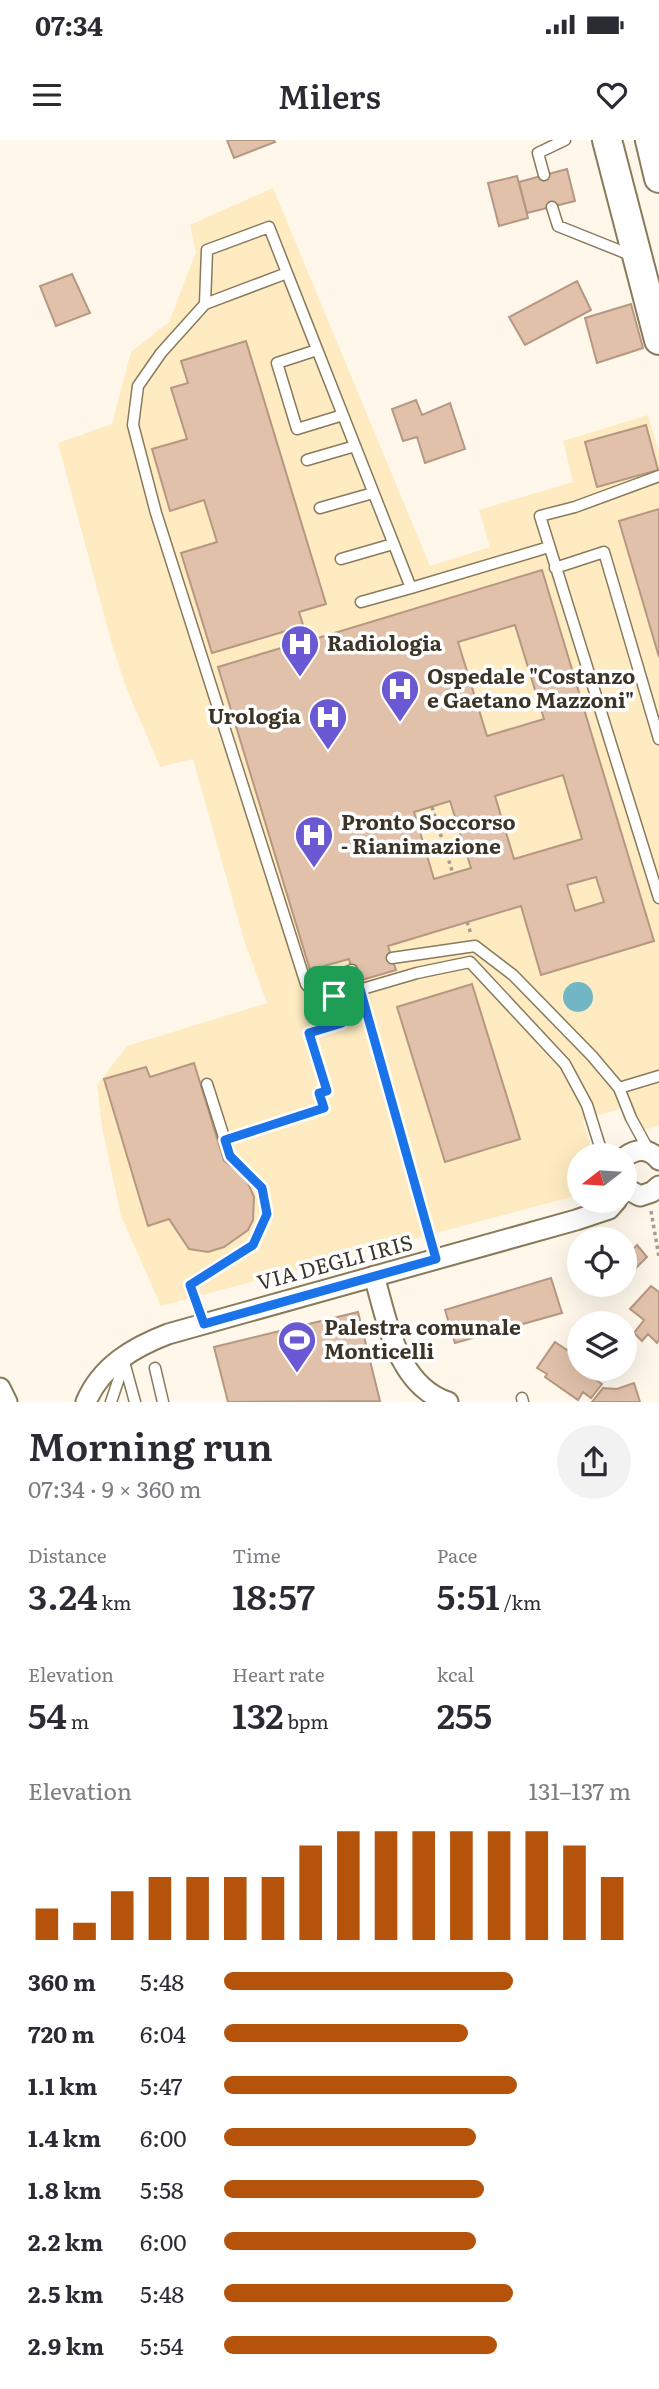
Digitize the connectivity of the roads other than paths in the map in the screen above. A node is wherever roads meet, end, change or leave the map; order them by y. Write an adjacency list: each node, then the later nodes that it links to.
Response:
1 (565, 140): 4 (lane)
2 (607, 140): 7 (main road)
3 (650, 140): 5 (main road)
4 (544, 175)
5 (659, 178)
6 (552, 207): 7 (lane)
7 (638, 258): 10 (main road)
8 (287, 274): 9 (lane); 9 (lane); 11 (lane)
9 (205, 304): 31 (lane)
10 (659, 340)
11 (317, 350): 12 (lane); 12 (lane)
12 (343, 415): 13 (lane)
13 (355, 446): 14 (lane); 16 (lane)
14 (307, 460)
15 (659, 476): 19 (lane)
16 (373, 493): 17 (lane); 18 (lane)
17 (320, 508)
18 (393, 544): 20 (lane); 22 (lane)
19 (549, 547): 21 (lane); 22 (lane)
20 (341, 559)
21 (555, 568): 24 (lane); 25 (lane)
22 (411, 588): 23 (lane)
23 (361, 603)
24 (659, 739)
25 (659, 898)
26 (475, 946): 27 (lane); 28 (lane); 34 (lane)
27 (392, 958)
28 (470, 962): 30 (lane); 35 (lane)
29 (352, 970): 31 (lane)
30 (360, 989): 31 (lane); 39 (lane)
31 (338, 995)
32 (659, 1076): 34 (lane)
33 (207, 1084): 41 (lane)
34 (619, 1088): 37 (lane)
35 (599, 1143)
36 (637, 1151): 37 (street)
37 (656, 1155)
38 (598, 1213): 39 (street, VIA DEGLI IRIS)
39 (436, 1259): 40 (street, VIA DEGLI IRIS)
40 (374, 1276): 41 (street, VIA DEGLI IRIS); 50 (street)
41 (204, 1324): 42 (street, VIA DEGLI IRIS)
42 (123, 1361): 46 (street, VIA DEGLI IRIS); 47 (lane); 48 (lane)
43 (155, 1368): 49 (lane)
44 (0, 1388): 45 (street)
45 (7, 1402)
46 (86, 1402)
47 (111, 1402)
48 (135, 1402)
49 (163, 1402)
50 (448, 1402)

